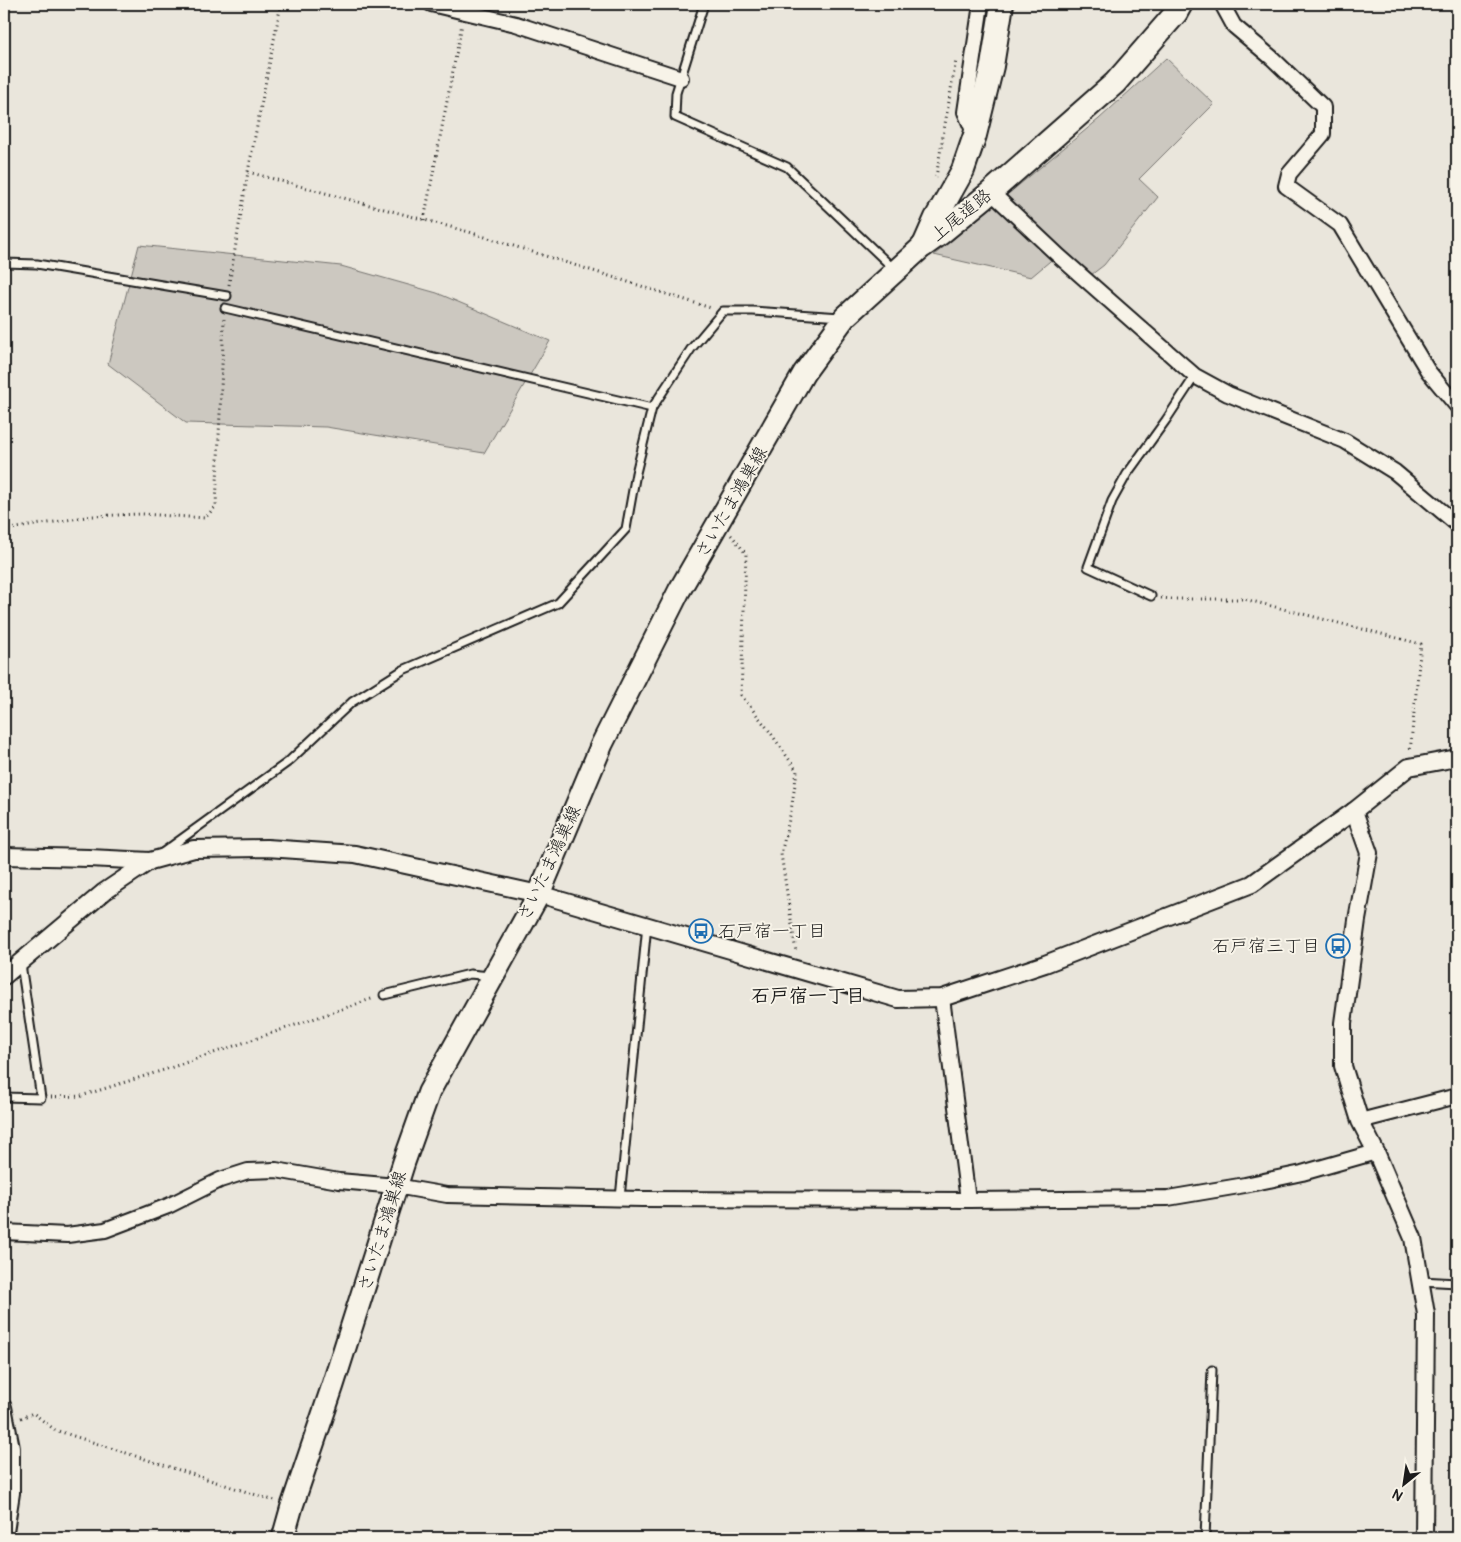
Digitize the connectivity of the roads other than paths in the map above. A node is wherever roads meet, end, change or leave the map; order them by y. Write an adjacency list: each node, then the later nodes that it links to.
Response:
1 (431, 4): 7 (street)
2 (704, 4): 7 (lane)
3 (981, 4): 8 (street)
4 (1002, 4): 8 (highway, 上尾道路)
5 (1181, 4): 9 (highway, 上尾道路)
6 (1222, 4): 17 (street)
7 (681, 78): 12 (lane)
8 (975, 135): 10 (highway, 上尾道路)
9 (991, 192): 10 (highway, 上尾道路); 16 (street)
10 (923, 246): 12 (main road, さいたま鴻巣線)
11 (4, 263): 13 (lane)
12 (895, 270): 15 (main road, さいたま鴻巣線)
13 (227, 296)
14 (225, 308): 18 (lane)
15 (845, 317): 18 (lane); 25 (main road, さいたま鴻巣線)
16 (1194, 376): 19 (street); 20 (lane)
17 (1457, 406)
18 (652, 408): 24 (lane)
19 (1457, 524)
20 (1151, 596)
21 (1457, 758): 22 (street)
22 (1354, 812): 31 (street); 34 (street)
23 (4, 856): 24 (street)
24 (150, 862): 25 (street); 27 (street)
25 (539, 894): 26 (street); 29 (main road, さいたま鴻巣線)
26 (647, 925): 31 (street); 37 (lane)
27 (21, 962): 28 (street); 33 (lane)
28 (4, 976)
29 (492, 977): 30 (lane); 36 (main road, さいたま鴻巣線)
30 (384, 995)
31 (942, 998): 38 (street)
32 (1457, 1096): 34 (street)
33 (4, 1097)
34 (1360, 1121): 35 (street)
35 (1376, 1152): 38 (street); 40 (street)
36 (396, 1186): 37 (street); 39 (street); 45 (main road, さいたま鴻巣線)
37 (620, 1198): 38 (street)
38 (968, 1200)
39 (4, 1232)
40 (1421, 1282): 41 (lane); 47 (street)
41 (1457, 1284)
42 (1212, 1370): 46 (lane)
43 (4, 1407): 44 (street)
44 (5, 1538)
45 (283, 1538)
46 (1206, 1538)
47 (1424, 1538)

